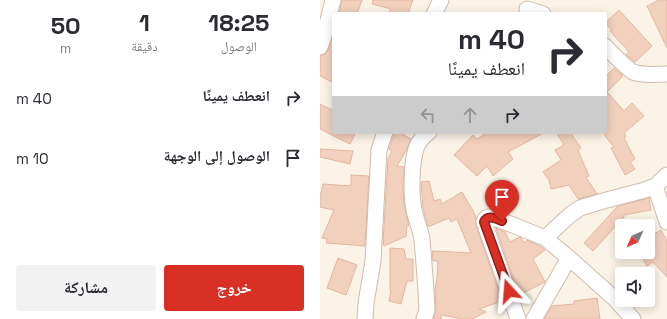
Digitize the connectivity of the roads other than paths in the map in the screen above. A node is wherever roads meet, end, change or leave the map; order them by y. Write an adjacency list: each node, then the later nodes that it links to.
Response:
1 (333, 0): 6 (street)
2 (441, 0): 4 (street)
3 (527, 8): 5 (street)
4 (435, 12)
5 (538, 12)
6 (320, 47)
7 (607, 48): 8 (street)
8 (667, 74)
9 (384, 134): 16 (street)
10 (423, 134): 17 (street)
11 (667, 175): 12 (street)
12 (655, 186): 13 (street); 14 (street)
13 (667, 222)
14 (544, 238): 15 (street); 18 (street)
15 (569, 258): 19 (street); 20 (street)
16 (365, 319)
17 (424, 319)
18 (518, 319)
19 (534, 319)
20 (633, 319)

